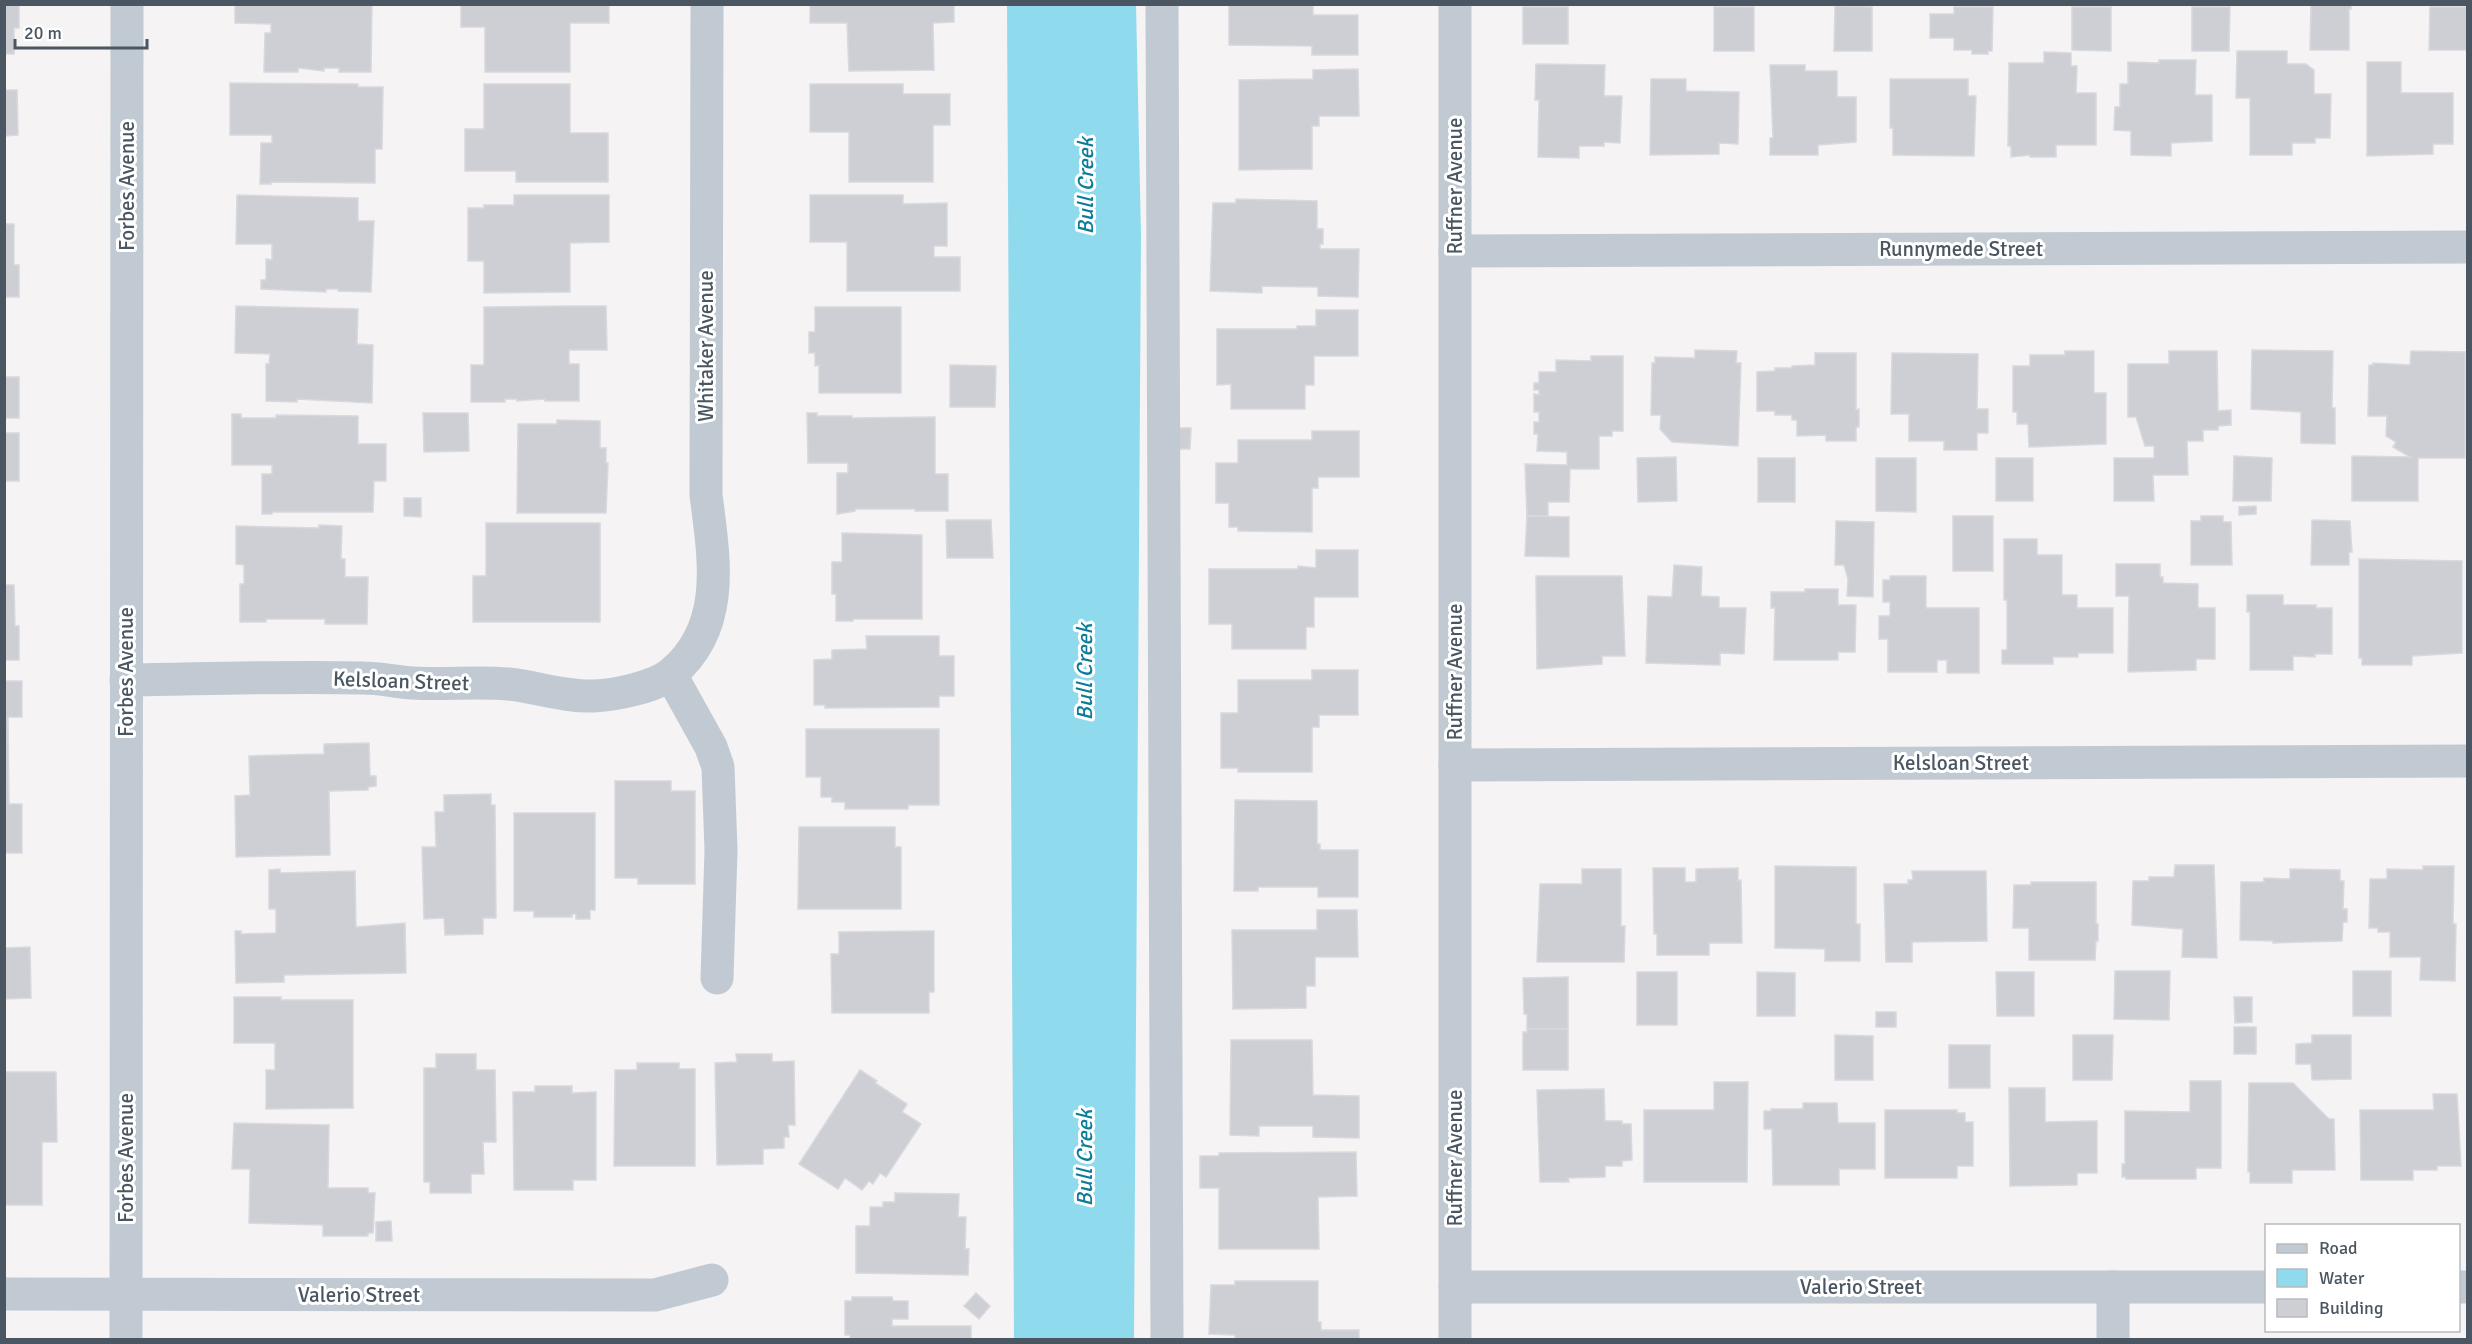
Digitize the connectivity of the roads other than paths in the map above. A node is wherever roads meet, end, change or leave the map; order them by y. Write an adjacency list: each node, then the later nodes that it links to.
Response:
1 (127, 4): 8 (street, Forbes Avenue)
2 (707, 4): 7 (street, Whitaker Avenue)
3 (1162, 4): 19 (street)
4 (1455, 4): 6 (street, Ruffner Avenue)
5 (2468, 247): 6 (street, Runnymede Street)
6 (1455, 251): 10 (street, Ruffner Avenue)
7 (670, 675): 8 (street, Kelsloan Street); 11 (street)
8 (126, 680): 17 (street, Forbes Avenue)
9 (2468, 761): 10 (street, Kelsloan Street)
10 (1455, 765): 13 (street, Ruffner Avenue)
11 (717, 978)
12 (712, 1280): 17 (street, Valerio Street)
13 (1455, 1287): 14 (street, Valerio Street); 20 (street, Ruffner Avenue)
14 (2113, 1287): 15 (street, Valerio Street); 21 (street)
15 (2265, 1287)
16 (4, 1294): 17 (street, Valerio Street)
17 (126, 1295): 18 (street, Forbes Avenue)
18 (126, 1340)
19 (1167, 1340)
20 (1455, 1340)
21 (2113, 1340)

